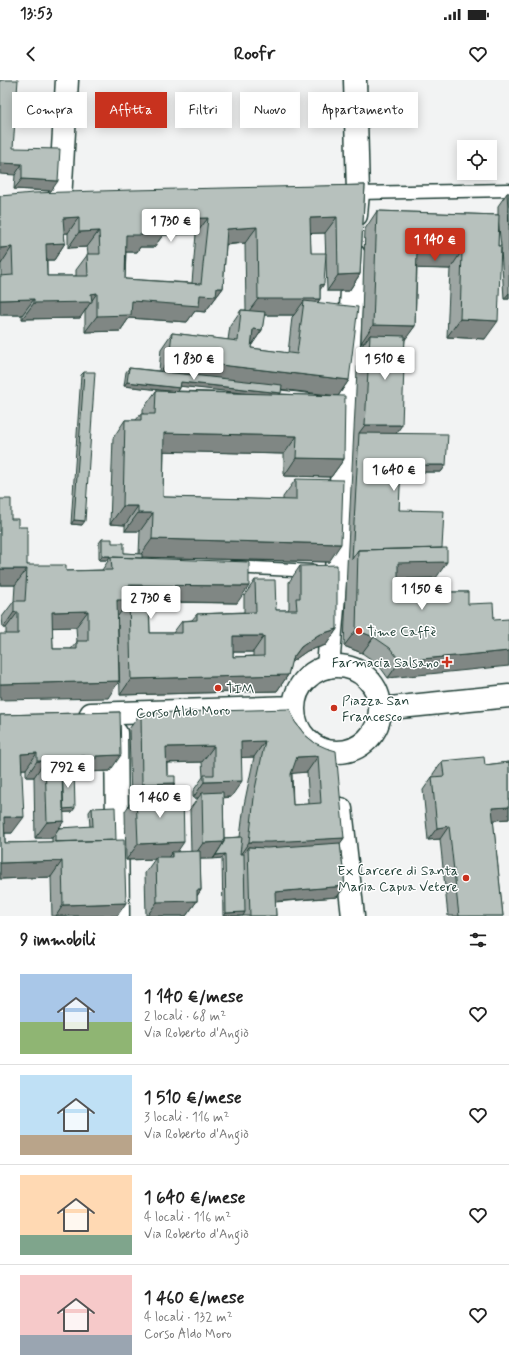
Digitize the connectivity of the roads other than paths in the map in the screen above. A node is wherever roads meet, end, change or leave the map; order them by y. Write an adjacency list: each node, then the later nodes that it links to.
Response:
1 (67, 80): 6 (street)
2 (355, 80): 5 (street)
3 (509, 190): 5 (lane)
4 (335, 193): 5 (street)
5 (358, 193): 8 (street)
6 (37, 201)
7 (219, 566): 8 (lane)
8 (336, 572): 9 (street)
9 (328, 667): 11 (street); 12 (street)
10 (509, 696): 12 (street)
11 (294, 707): 12 (street); 13 (street, Corso Aldo Moro)
12 (380, 709)
13 (116, 714): 14 (street, Corso Aldo Moro); 16 (street)
14 (70, 715)
15 (339, 791): 17 (street)
16 (118, 916)
17 (353, 916)

